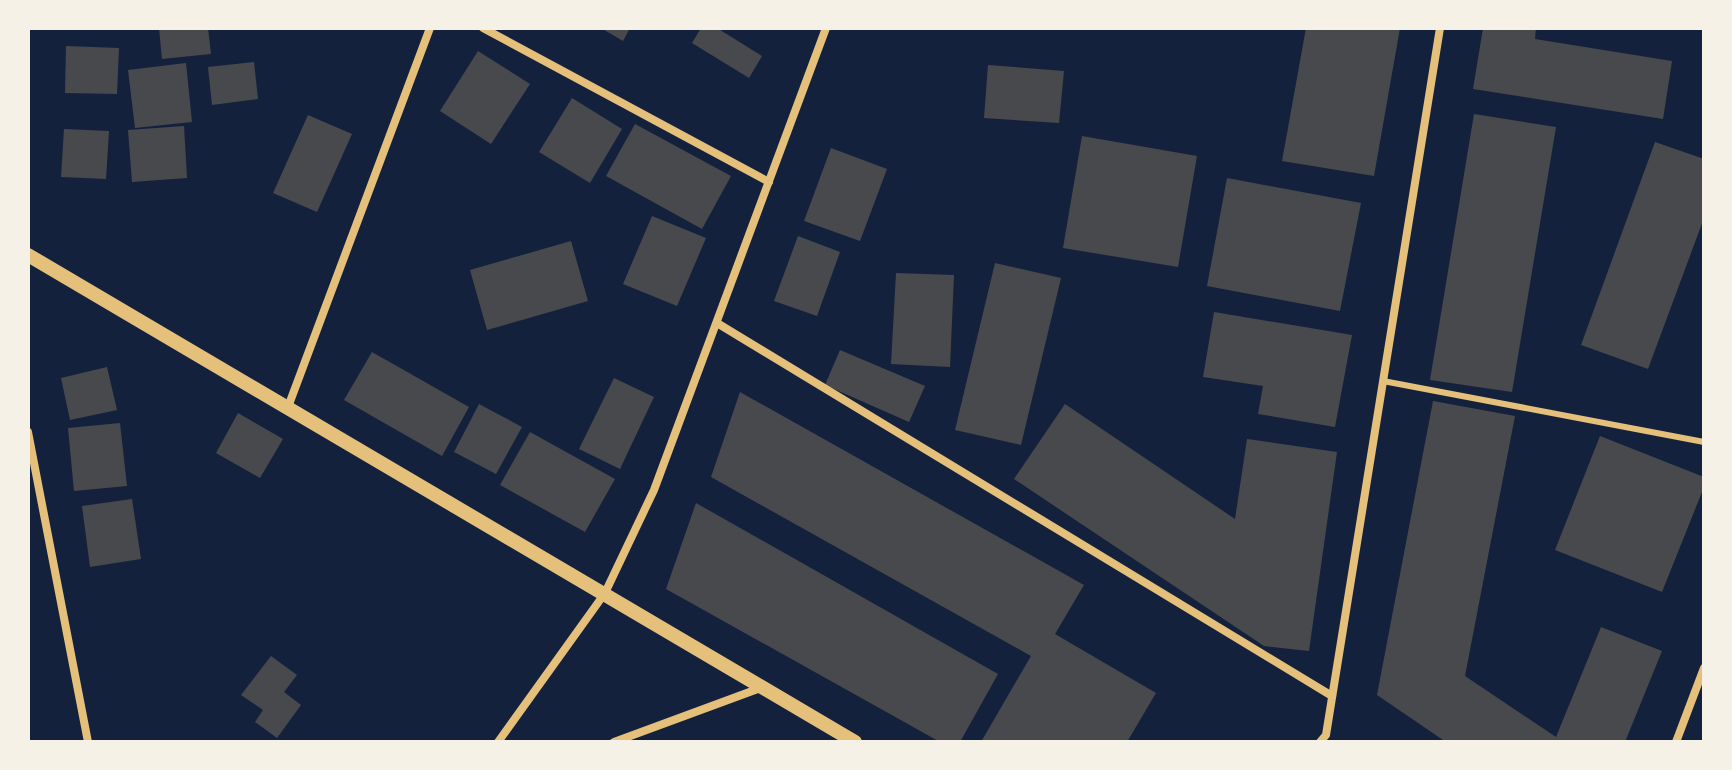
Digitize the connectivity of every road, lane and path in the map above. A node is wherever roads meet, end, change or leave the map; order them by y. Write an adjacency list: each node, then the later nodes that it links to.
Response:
1 (430, 28): 9 (street)
2 (483, 28): 5 (street)
3 (826, 28): 5 (street)
4 (1440, 28): 8 (street)
5 (769, 182): 7 (street)
6 (28, 255): 9 (street)
7 (717, 323): 13 (street); 16 (street)
8 (1383, 381): 11 (lane); 16 (street)
9 (288, 407): 13 (street)
10 (28, 432): 12 (street)
11 (1704, 442)
12 (31, 461): 18 (street)
13 (605, 593): 15 (street); 19 (street)
14 (1704, 668): 23 (street)
15 (763, 687): 20 (street); 21 (street)
16 (1332, 696): 17 (street)
17 (1323, 739): 22 (street)
18 (88, 742)
19 (498, 742)
20 (614, 742)
21 (855, 742)
22 (1337, 742)
23 (1676, 742)

